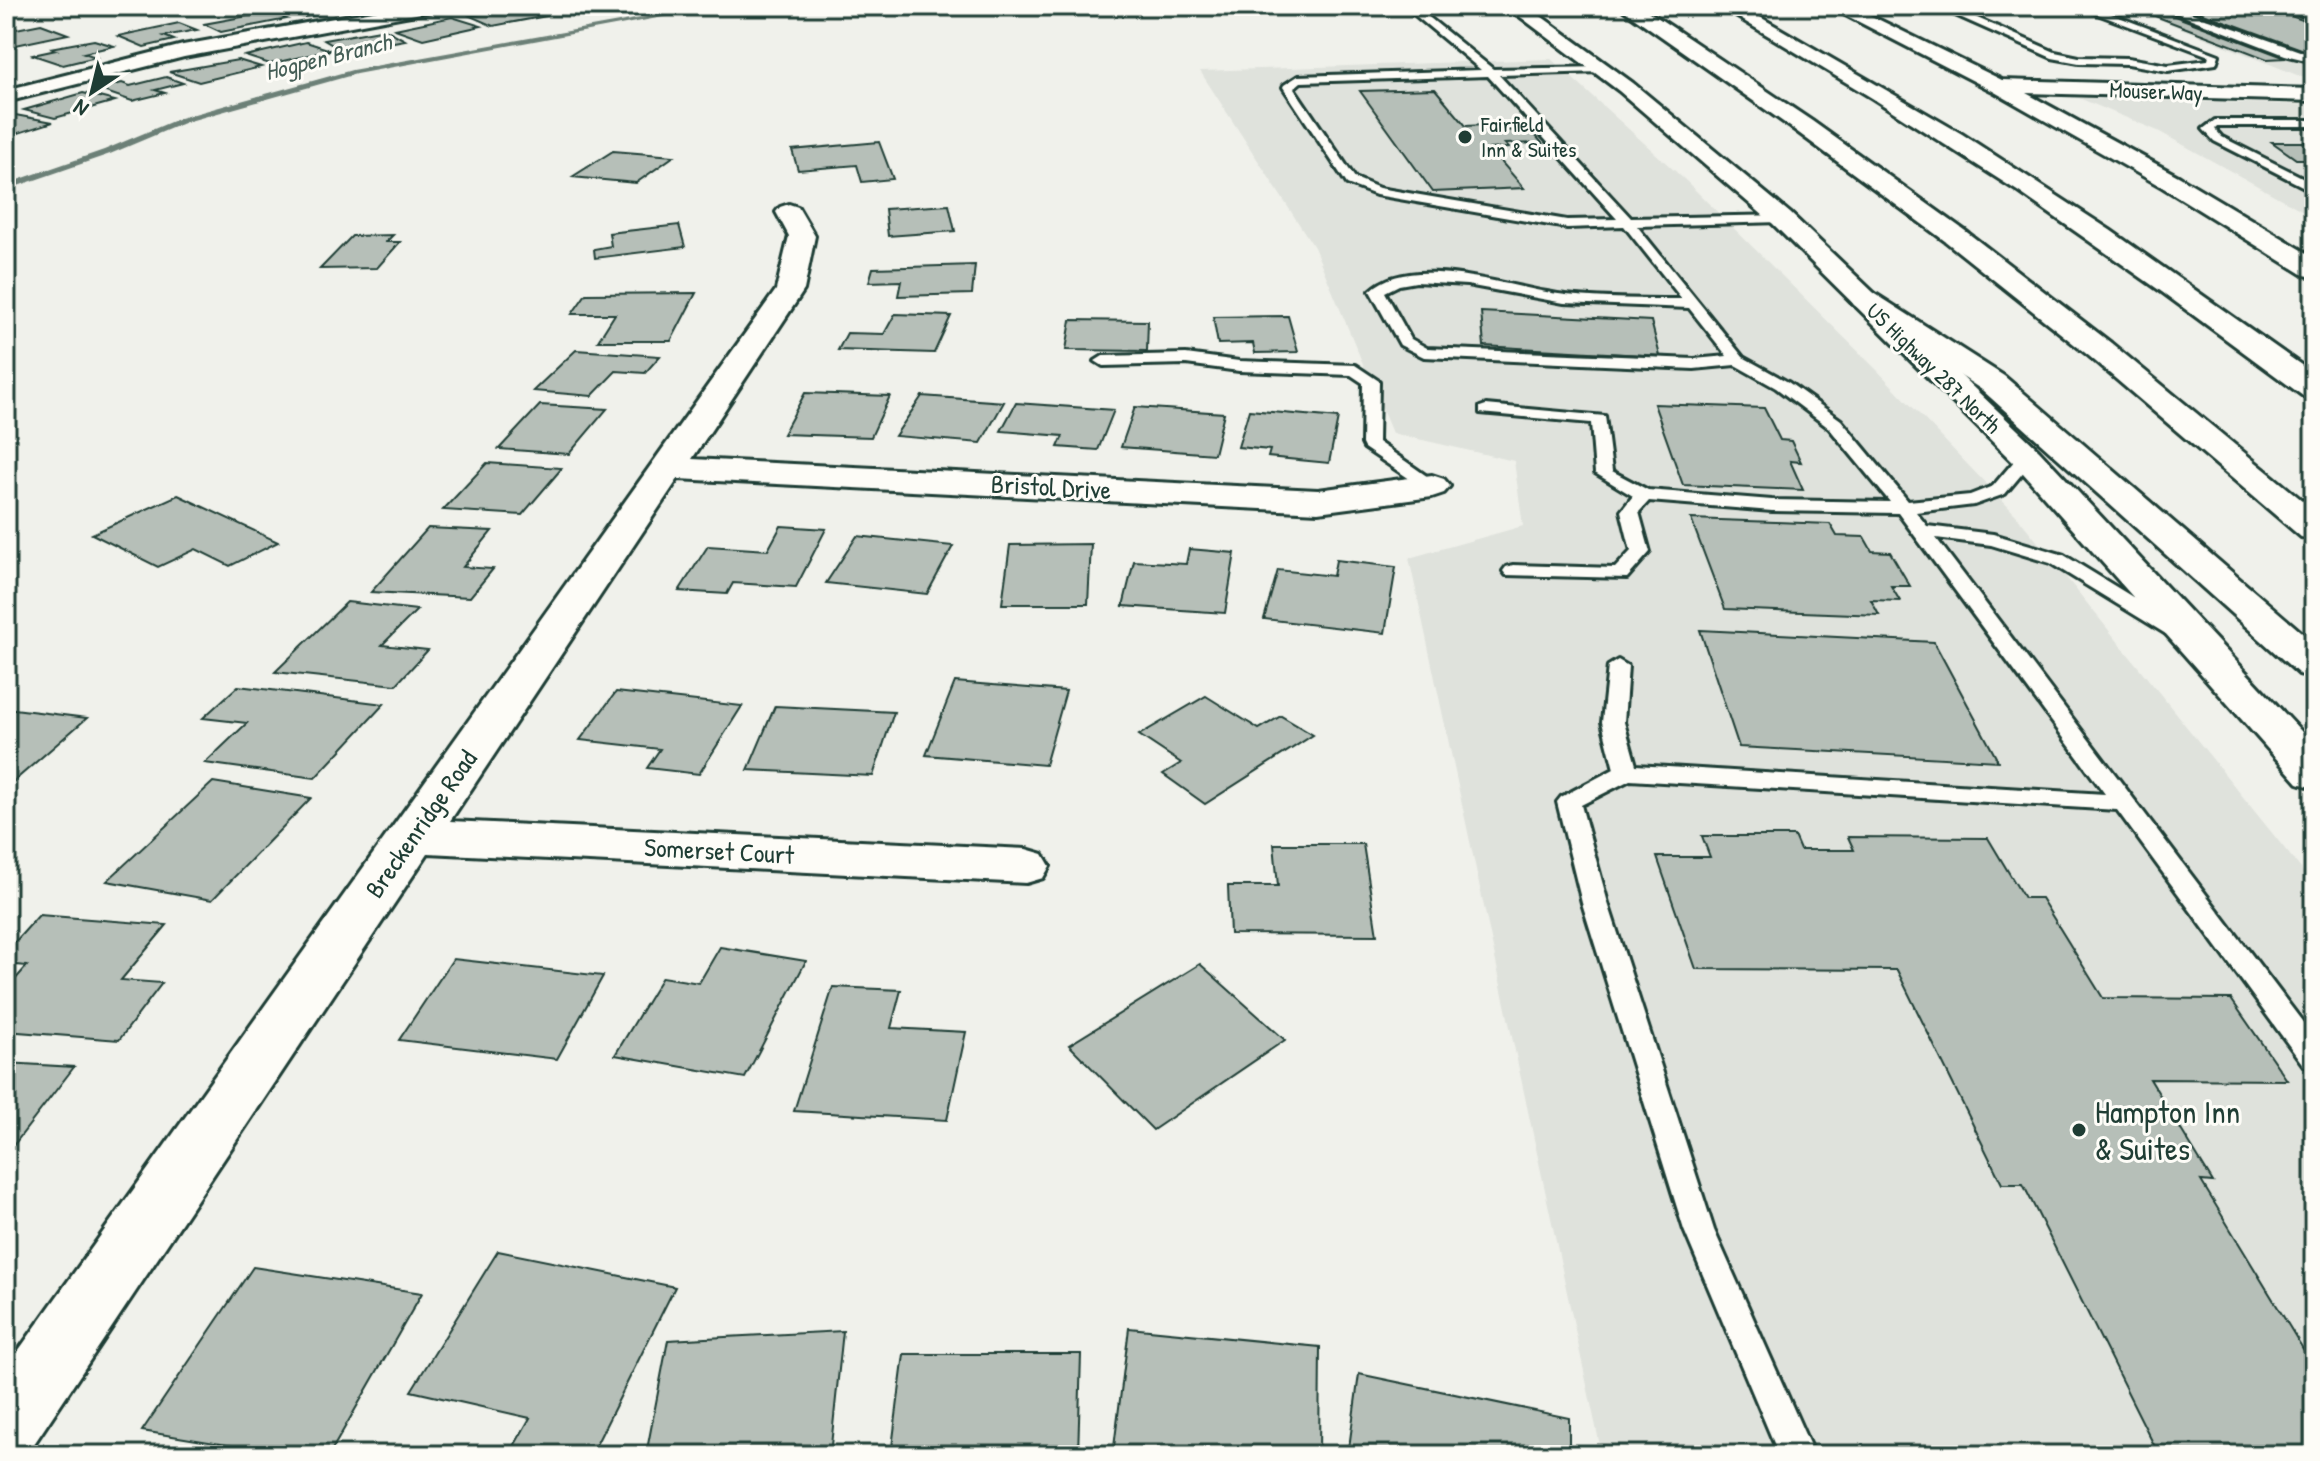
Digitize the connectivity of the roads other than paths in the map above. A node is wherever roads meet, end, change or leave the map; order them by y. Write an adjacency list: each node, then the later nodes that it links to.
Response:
1 (432, 6): 18 (main road)
2 (1409, 6): 17 (lane)
3 (1515, 6): 15 (main road, US Highway 287 North)
4 (1627, 6): 40 (main road)
5 (1728, 6): 33 (main road)
6 (1837, 6): 19 (main road)
7 (1978, 6): 11 (lane)
8 (2081, 6): 14 (lane)
9 (2163, 6): 13 (lane)
10 (2282, 6): 12 (lane)
11 (1942, 7): 14 (lane)
12 (2314, 17)
13 (2314, 59)
14 (2168, 68): 20 (lane)
15 (1602, 69): 17 (lane); 26 (main road, US Highway 287 North)
16 (18, 70): 18 (main road)
17 (1491, 73): 27 (lane); 27 (lane)
18 (55, 82): 22 (main road)
19 (1998, 86): 20 (main road, Mouser Way); 28 (main road)
20 (2201, 92): 21 (main road, Mouser Way)
21 (2314, 95)
22 (6, 96)
23 (2314, 123): 24 (lane)
24 (2314, 188)
25 (789, 212): 36 (main road, Breckenridge Road)
26 (1781, 218): 27 (lane); 29 (main road, US Highway 287 North)
27 (1628, 223): 30 (lane)
28 (2314, 269)
29 (1864, 299): 35 (main road, US Highway 287 North); 44 (main road)
30 (1694, 304): 31 (lane); 31 (lane)
31 (1738, 360): 39 (lane)
32 (1103, 361): 37 (lane)
33 (2314, 389)
34 (1486, 410): 38 (lane)
35 (2027, 457): 39 (lane); 43 (main road, US Highway 287 North)
36 (669, 468): 37 (main road, Bristol Drive); 49 (main road, Breckenridge Road)
37 (1432, 486)
38 (1644, 495): 39 (lane); 42 (lane)
39 (1904, 508): 41 (lane)
40 (2314, 529)
41 (1922, 531): 43 (lane); 48 (lane)
42 (1513, 571)
43 (2198, 645): 47 (main road, US Highway 287 North)
44 (2314, 665)
45 (1618, 666): 46 (lane)
46 (1626, 772): 48 (lane); 53 (lane)
47 (2314, 773)
48 (2124, 803): 51 (lane)
49 (413, 836): 50 (main road, Somerset Court); 52 (main road, Breckenridge Road)
50 (1026, 866)
51 (2314, 1058)
52 (6, 1426)
53 (1797, 1455)

